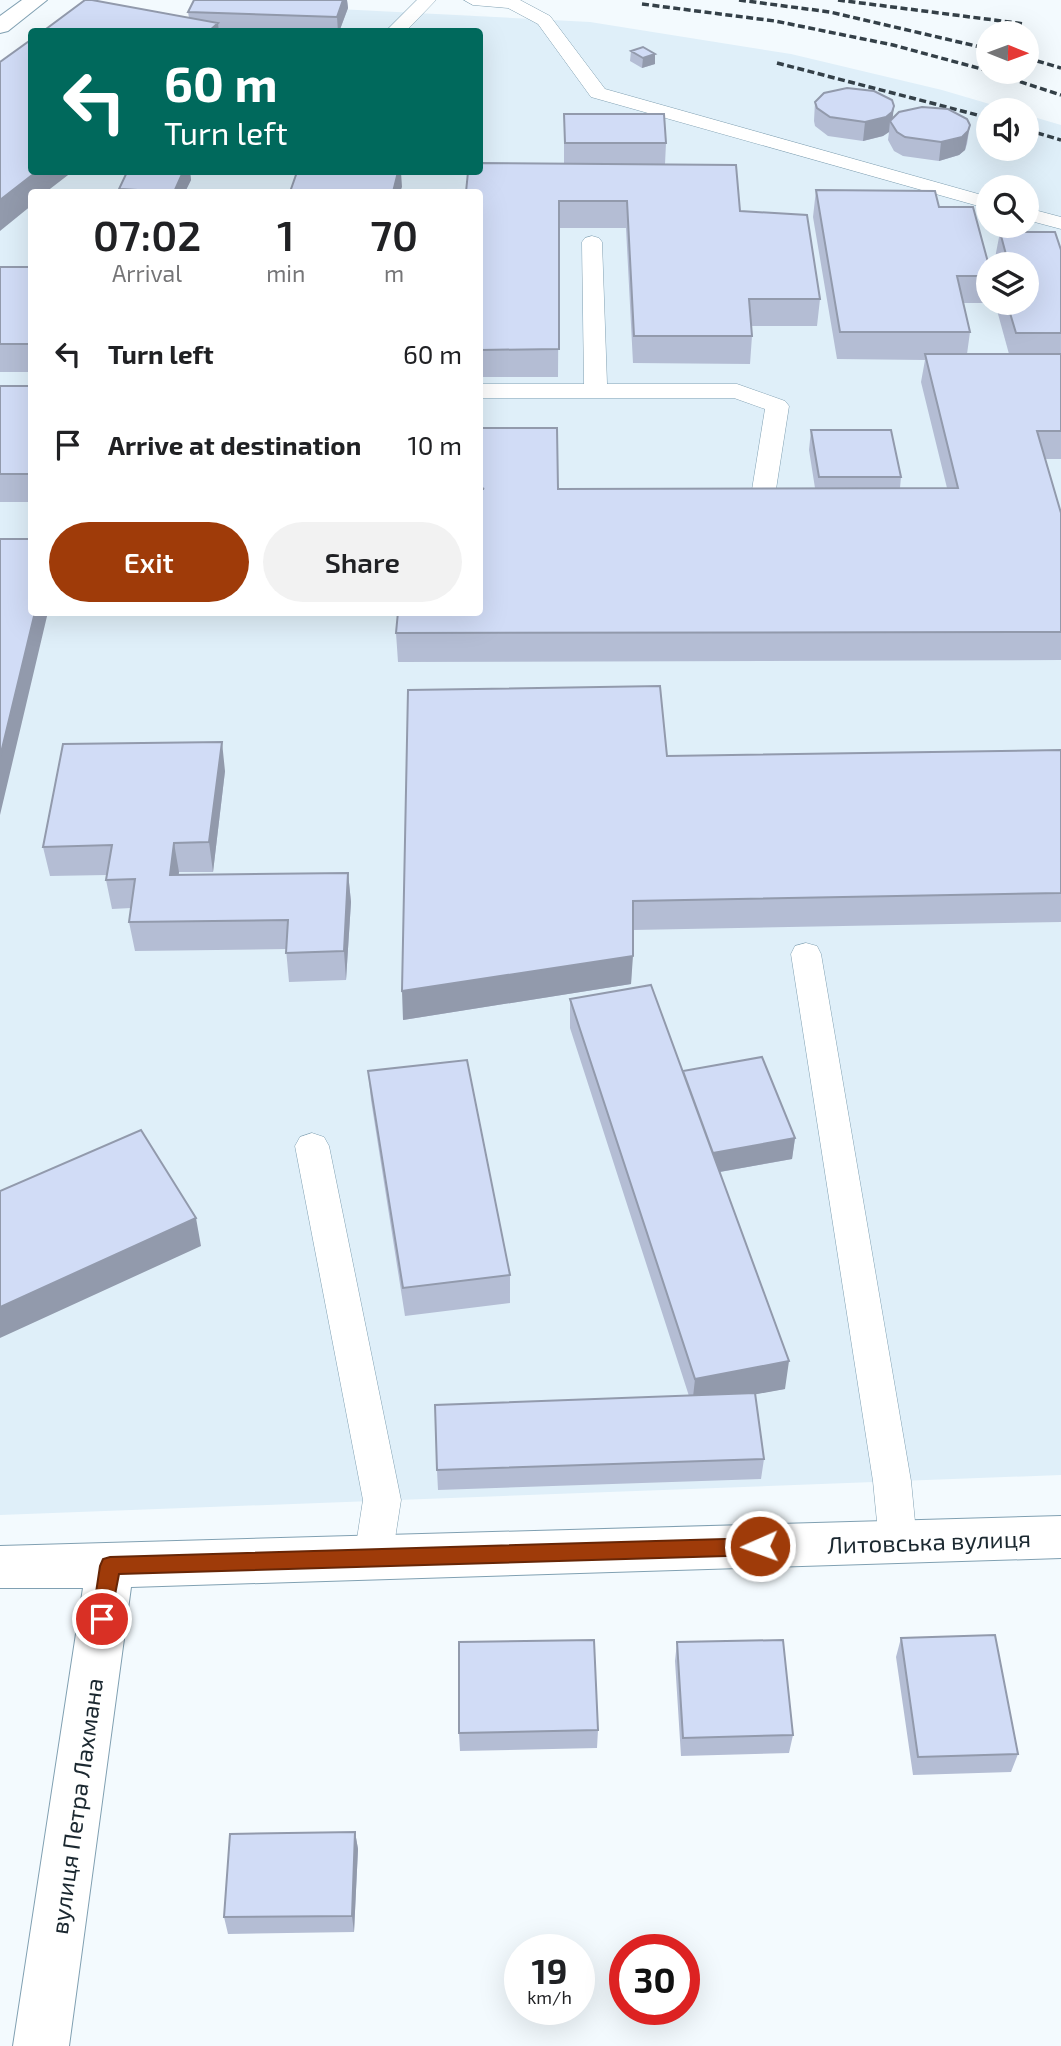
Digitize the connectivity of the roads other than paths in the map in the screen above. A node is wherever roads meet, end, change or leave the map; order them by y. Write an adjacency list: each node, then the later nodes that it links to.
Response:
1 (36, 0): 4 (street)
2 (427, 0): 5 (lane)
3 (473, 0): 6 (lane)
4 (0, 26)
5 (398, 28)
6 (976, 199)
7 (1039, 217): 8 (lane)
8 (1061, 223)
9 (592, 242): 11 (lane)
10 (483, 391): 11 (lane)
11 (596, 391): 12 (lane)
12 (762, 502)
13 (806, 954): 16 (lane)
14 (312, 1146): 17 (lane)
15 (1061, 1537): 16 (street, Литовська вулиця)
16 (898, 1542): 17 (street, Литовська вулиця)
17 (373, 1558): 18 (street, Литовська вулиця)
18 (110, 1566): 19 (street, Литовська вулиця); 20 (street, вулиця Петра Лахмана)
19 (0, 1567)
20 (41, 2046)

